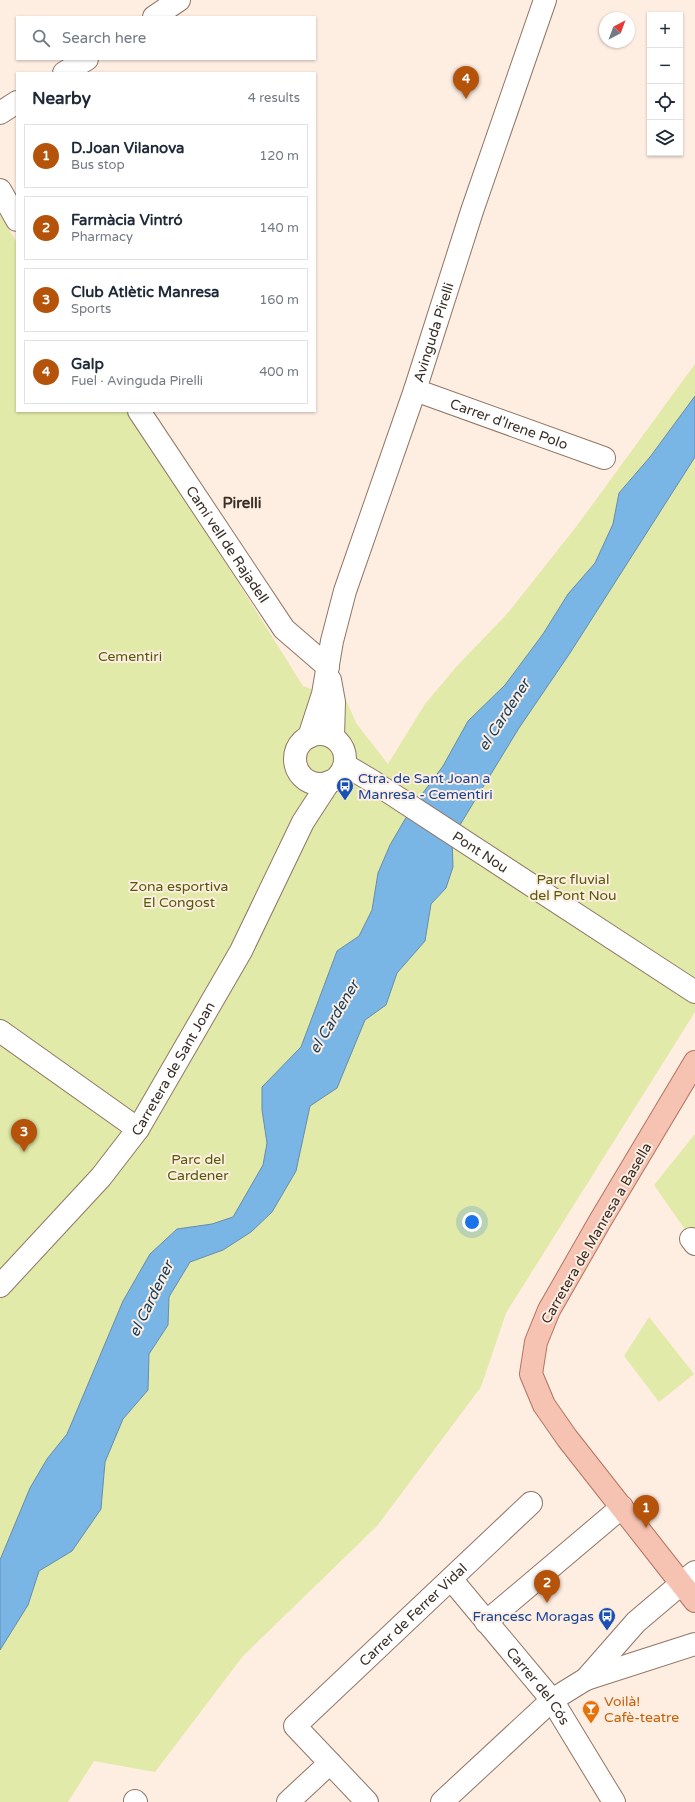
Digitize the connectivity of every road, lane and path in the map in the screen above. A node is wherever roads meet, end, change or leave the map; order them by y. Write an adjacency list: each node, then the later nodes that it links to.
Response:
1 (179, 0): 3 (street)
2 (545, 0): 10 (street, Avinguda Pirelli)
3 (155, 16)
4 (85, 60): 5 (street)
5 (66, 72)
6 (16, 103): 7 (street)
7 (0, 113)
8 (0, 190): 9 (street)
9 (16, 218)
10 (415, 390): 12 (street, Carrer d'Irene Polo); 13 (street, Avinguda Pirelli)
11 (140, 412): 13 (street, Camí vell de Rajadell)
12 (604, 458)
13 (328, 667): 14 (street, Avinguda Pirelli); 15 (street, Avinguda Pirelli)
14 (309, 737): 15 (street); 17 (street)
15 (333, 737): 16 (street)
16 (345, 765): 18 (street); 20 (street, Pont Nou)
17 (300, 773): 18 (street); 19 (street, Carretera de Sant Joan)
18 (329, 782): 19 (street, Carretera de Sant Joan)
19 (303, 822): 23 (street, Carretera de Sant Joan)
20 (694, 992)
21 (0, 1031): 23 (street)
22 (695, 1062): 26 (main road, Carretera de Manresa a Basella)
23 (138, 1129): 24 (street, Carretera de Sant Joan)
24 (0, 1286)
25 (531, 1503): 28 (street, Carrer de Ferrer Vidal)
26 (622, 1507): 27 (main road, Carretera de Manresa a Basella); 30 (street)
27 (688, 1578): 29 (main road, Carretera de Manresa a Basella); 32 (street)
28 (451, 1579): 30 (street, Carrer del Cós); 34 (street, Carrer de Ferrer Vidal)
29 (695, 1601)
30 (486, 1622): 33 (street, Carrer del Cós)
31 (695, 1644): 32 (street)
32 (586, 1679): 33 (street)
33 (552, 1700): 37 (street); 38 (street, Carrer del Cós)
34 (330, 1763): 35 (street); 36 (street)
35 (288, 1802)
36 (367, 1802)
37 (442, 1802)
38 (614, 1802)

